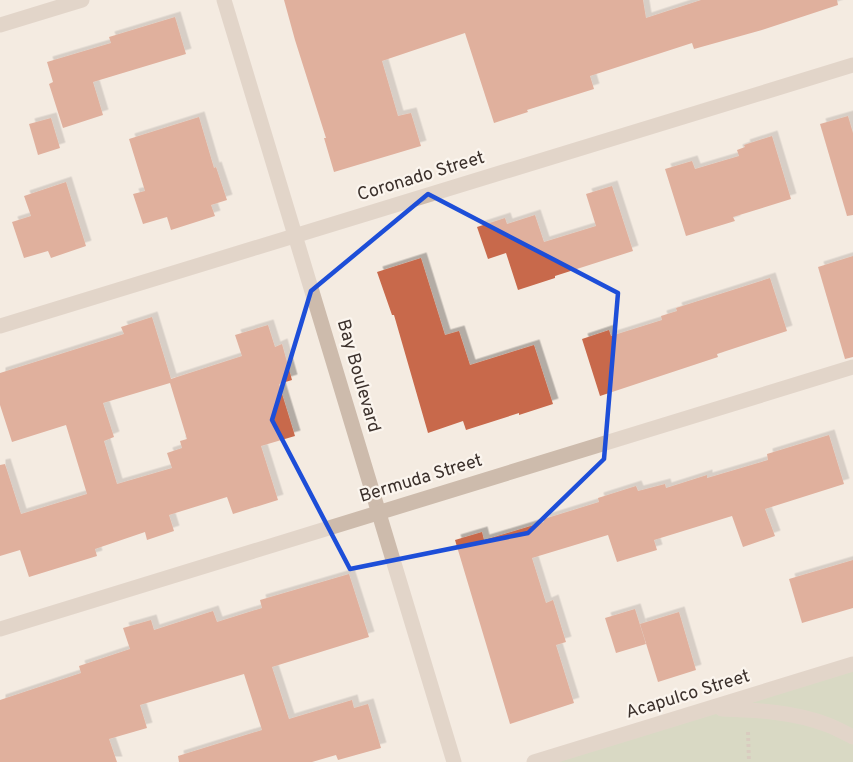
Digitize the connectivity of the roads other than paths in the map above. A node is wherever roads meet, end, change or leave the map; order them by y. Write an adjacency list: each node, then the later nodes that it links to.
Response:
1 (82, 0): 3 (street)
2 (224, 0): 5 (street, Bay Boulevard)
3 (0, 25)
4 (853, 65): 5 (street, Coronado Street)
5 (296, 235): 6 (street, Coronado Street); 8 (street, Bay Boulevard)
6 (0, 326)
7 (853, 367): 8 (street, Bermuda Street)
8 (378, 513): 9 (street, Bermuda Street); 13 (street, Bay Boulevard)
9 (0, 629)
10 (853, 664): 11 (street, Acapulco Street)
11 (706, 709): 12 (street); 14 (street, Acapulco Street)
12 (853, 737)
13 (454, 762)
14 (534, 762)

